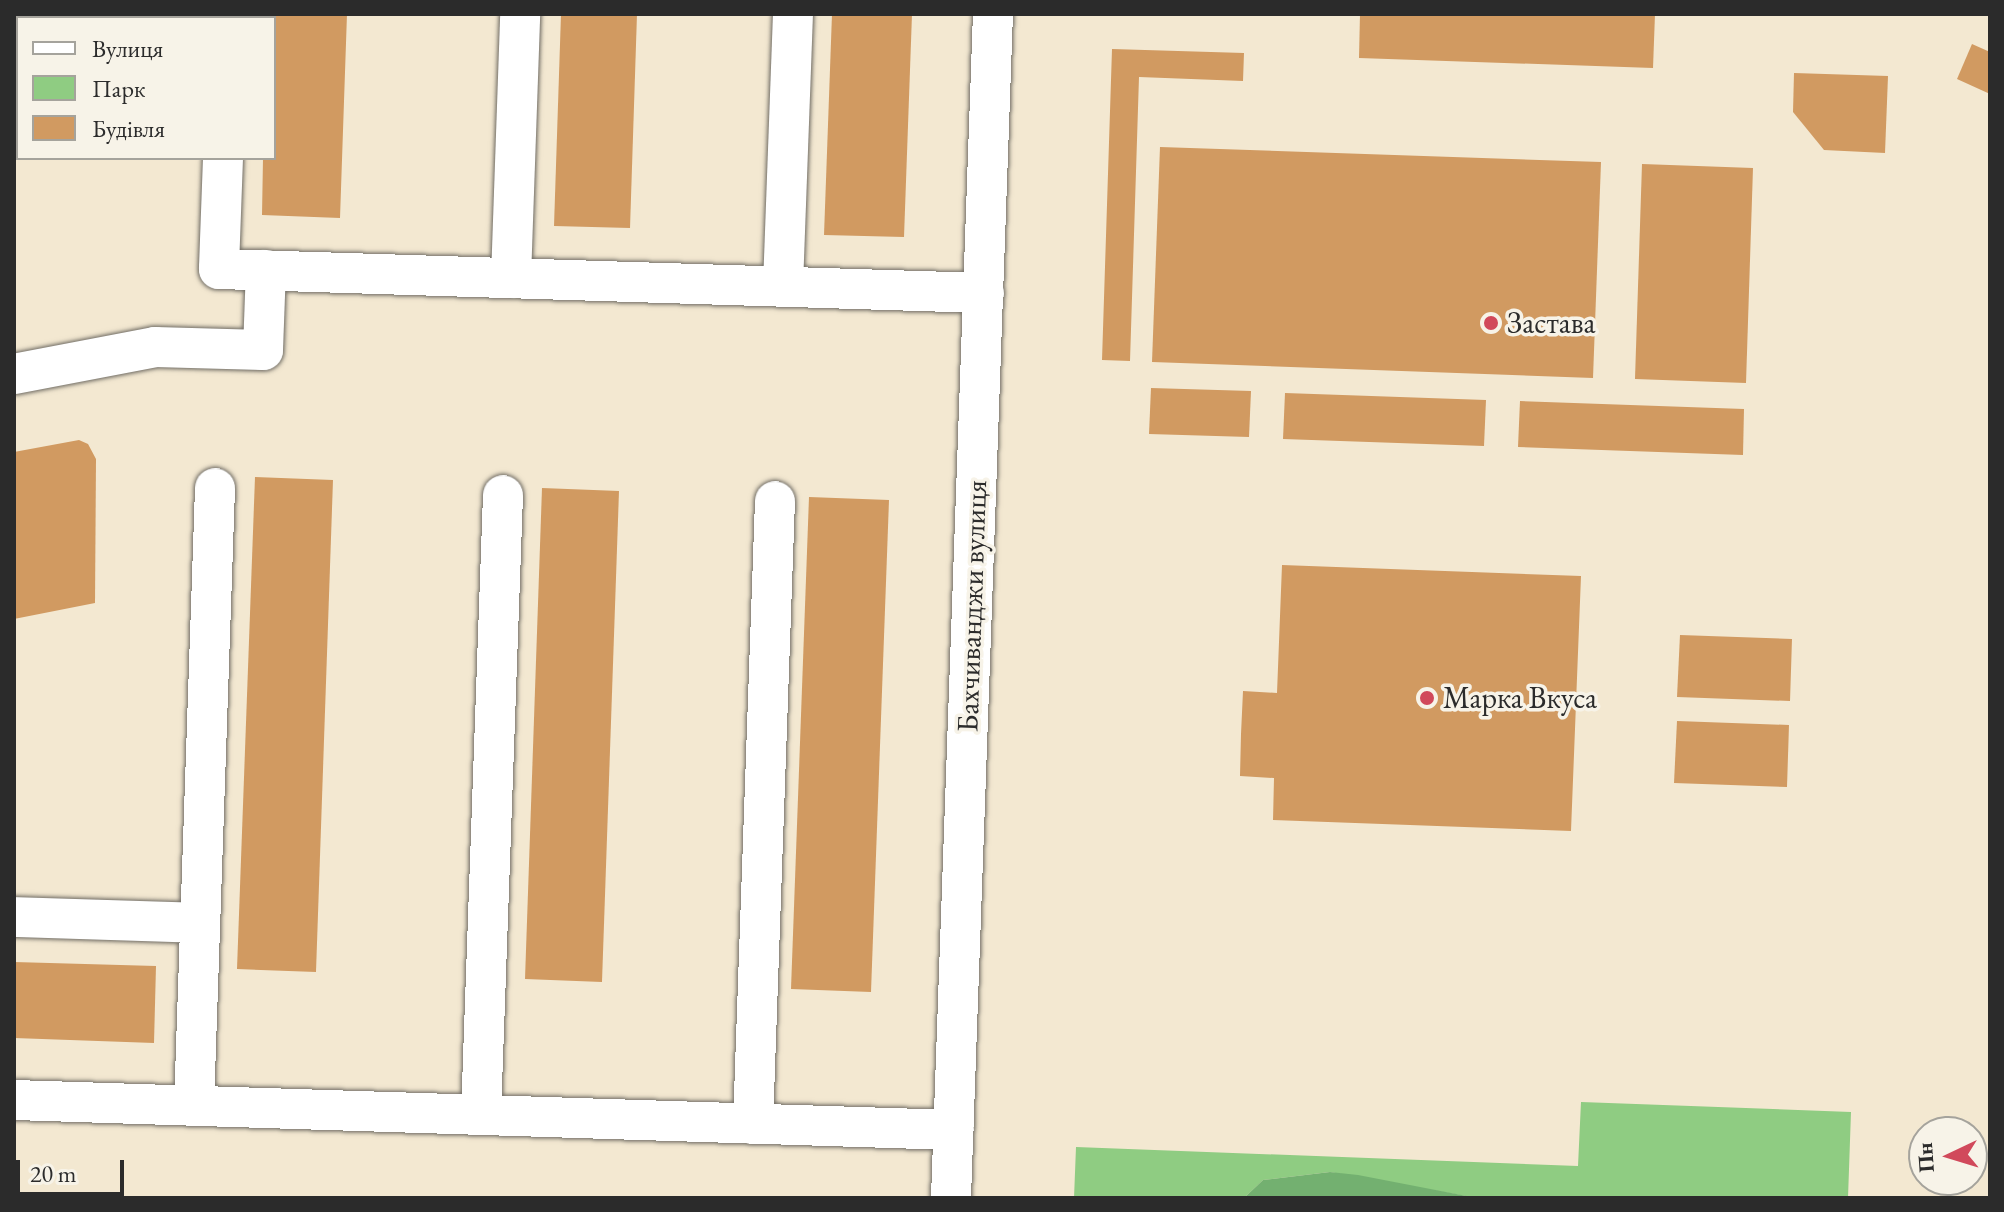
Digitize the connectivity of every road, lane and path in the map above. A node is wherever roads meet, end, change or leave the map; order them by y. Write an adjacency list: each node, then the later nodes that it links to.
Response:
1 (520, 14): 6 (street)
2 (793, 14): 7 (street)
3 (993, 14): 8 (street, Бахчиванджи вулиця)
4 (223, 160): 5 (street)
5 (266, 270): 6 (street); 9 (street)
6 (511, 278): 7 (street)
7 (783, 286): 8 (street)
8 (984, 293): 19 (street, Бахчиванджи вулиця)
9 (14, 374)
10 (215, 488): 14 (street)
11 (503, 495): 17 (street)
12 (775, 501): 18 (street)
13 (14, 917): 14 (street)
14 (200, 923): 16 (street)
15 (14, 1100): 16 (street)
16 (194, 1105): 17 (street)
17 (481, 1115): 18 (street)
18 (753, 1124): 19 (street)
19 (954, 1130): 20 (street, Бахчиванджи вулиця)
20 (951, 1198)

